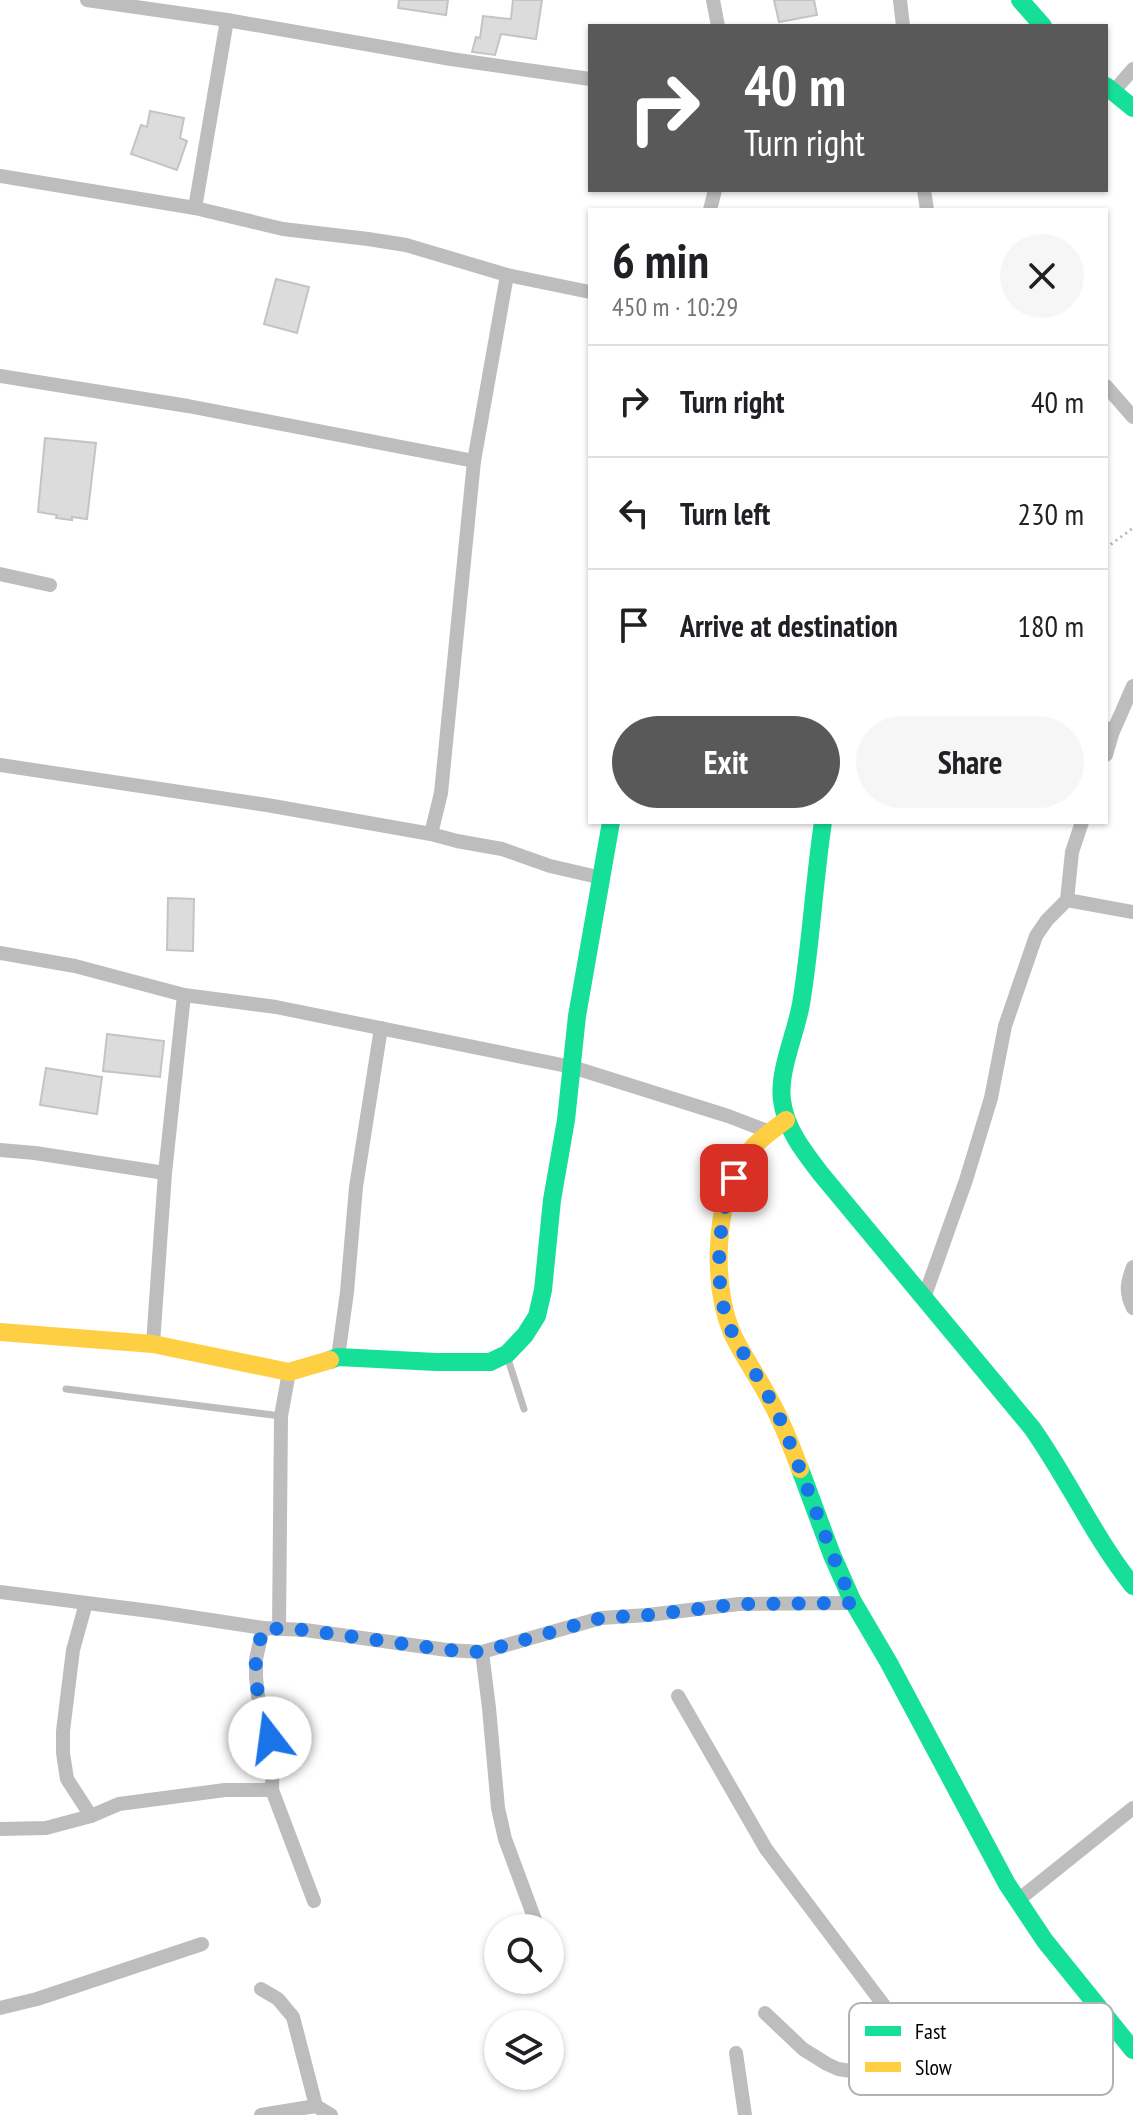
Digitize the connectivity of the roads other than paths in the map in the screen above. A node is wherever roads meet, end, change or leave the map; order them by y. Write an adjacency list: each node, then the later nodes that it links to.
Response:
1 (87, 0): 5 (street)
2 (713, 0): 6 (street)
3 (900, 0): 7 (street)
4 (1020, 0): 8 (street)
5 (227, 20): 10 (street); 14 (street)
6 (718, 24)
7 (903, 24)
8 (1041, 24)
9 (1133, 69): 11 (street)
10 (588, 79)
11 (1110, 89): 12 (street)
12 (1133, 108)
13 (0, 176): 14 (street)
14 (195, 208): 15 (street)
15 (507, 275): 16 (street); 20 (street)
16 (588, 292)
17 (0, 376): 20 (street)
18 (1108, 388): 19 (street)
19 (1133, 417)
20 (474, 461): 29 (street)
21 (0, 574): 22 (street)
22 (50, 585)
23 (1133, 686): 24 (street)
24 (1109, 731)
25 (0, 765): 29 (street)
26 (611, 824): 30 (street)
27 (823, 824): 37 (street)
28 (1081, 824): 31 (street)
29 (431, 834): 30 (street)
30 (602, 878): 36 (street)
31 (1067, 900): 32 (street); 42 (street)
32 (1133, 912)
33 (0, 953): 34 (street)
34 (184, 995): 35 (street); 40 (street)
35 (381, 1028): 36 (street); 47 (street)
36 (572, 1067): 38 (street); 46 (street)
37 (786, 1120): 38 (street); 42 (street)
38 (770, 1132): 55 (street)
39 (0, 1150): 40 (street)
40 (165, 1173): 45 (street)
41 (1133, 1267): 43 (street)
42 (924, 1298): 52 (street)
43 (1133, 1308)
44 (0, 1332): 45 (street)
45 (153, 1344): 48 (street)
46 (507, 1354): 47 (street); 50 (lane)
47 (338, 1357): 48 (street)
48 (289, 1372): 51 (street)
49 (66, 1389): 51 (lane)
50 (524, 1409)
51 (281, 1416): 57 (street)
52 (1133, 1586)
53 (0, 1592): 54 (street)
54 (86, 1603): 56 (street); 62 (street)
55 (853, 1603): 58 (street); 65 (street)
56 (263, 1628): 57 (street); 60 (street)
57 (279, 1629): 58 (street)
58 (482, 1652): 66 (street)
59 (678, 1696): 69 (street)
60 (272, 1790): 62 (street); 64 (street)
61 (1131, 1814): 65 (street)
62 (91, 1816): 63 (street)
63 (0, 1829)
64 (314, 1901)
65 (1017, 1901): 70 (street)
66 (533, 1914)
67 (202, 1944): 71 (street)
68 (261, 1989): 77 (street)
69 (882, 2003)
70 (1095, 2003)
71 (0, 2008)
72 (765, 2013): 76 (street)
73 (1113, 2025): 74 (street)
74 (1133, 2050)
75 (736, 2053): 80 (street)
76 (849, 2071)
77 (316, 2106): 78 (street); 79 (street)
78 (261, 2115)
79 (331, 2115)
80 (745, 2115)

